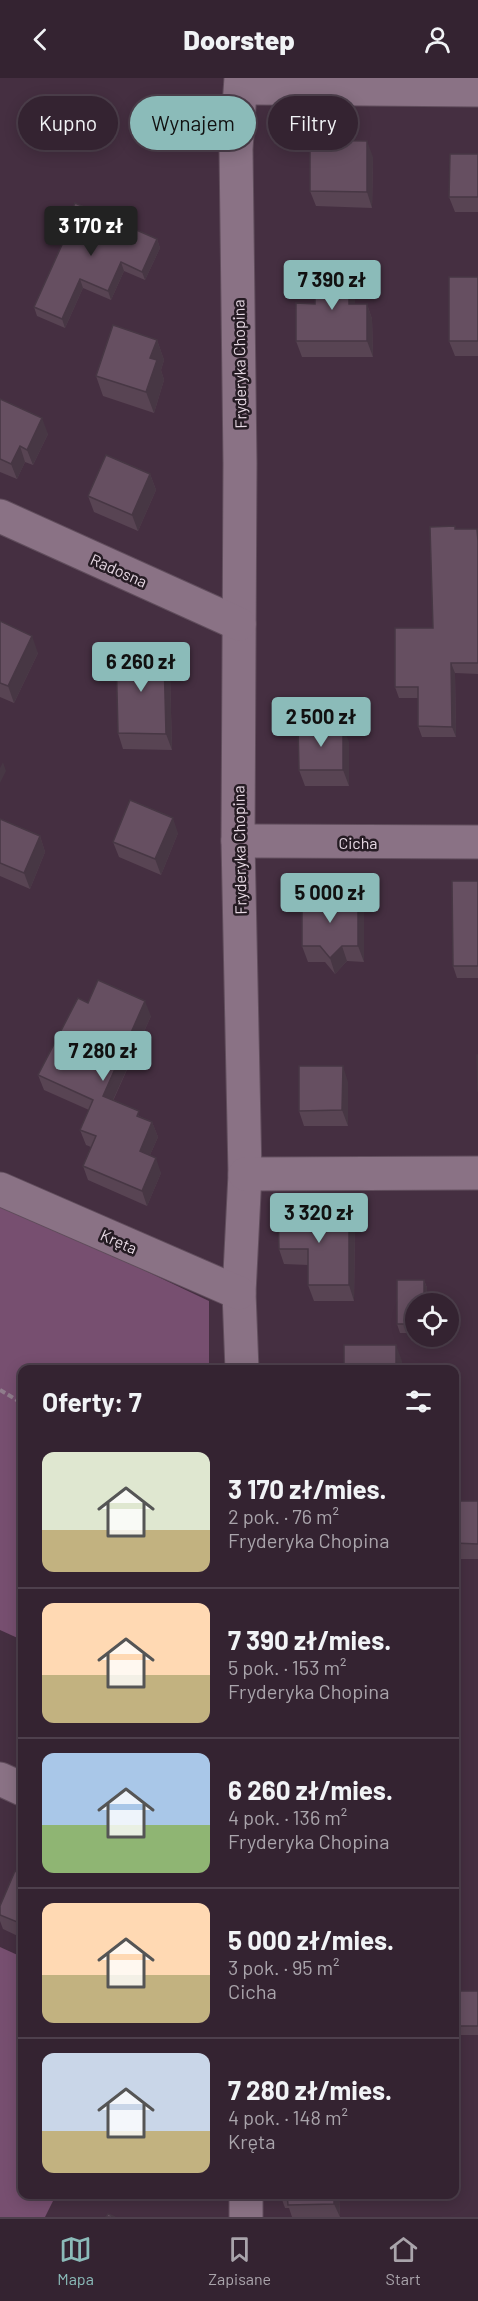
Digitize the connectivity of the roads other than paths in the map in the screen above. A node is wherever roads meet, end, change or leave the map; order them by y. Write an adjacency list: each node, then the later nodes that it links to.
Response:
1 (241, 83): 2 (street); 4 (street, Fryderyka Chopina)
2 (478, 90)
3 (0, 516): 4 (street, Radosna)
4 (239, 624): 5 (street, Fryderyka Chopina)
5 (238, 841): 6 (street, Cicha); 8 (street, Fryderyka Chopina)
6 (478, 842)
7 (478, 1173): 8 (street)
8 (245, 1174): 10 (street, Fryderyka Chopina)
9 (0, 1189): 10 (street, Kręta)
10 (239, 1293): 11 (street, Fryderyka Chopina)
11 (242, 1365)
12 (0, 1779): 13 (street)
13 (18, 1786)
14 (246, 2199): 15 (street)
15 (246, 2217)

